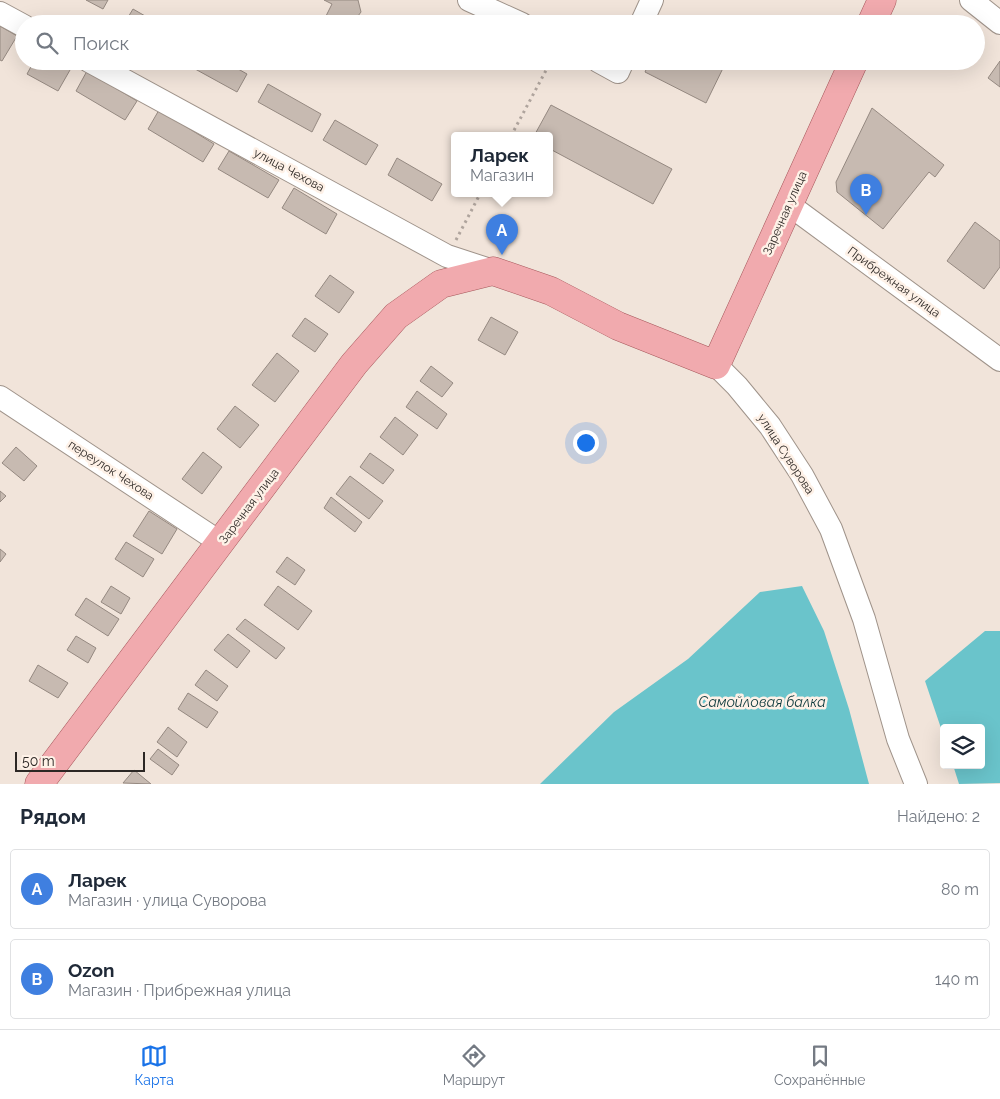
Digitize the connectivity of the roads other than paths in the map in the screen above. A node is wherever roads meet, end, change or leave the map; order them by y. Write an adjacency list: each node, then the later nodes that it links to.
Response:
1 (469, 0): 6 (street)
2 (652, 0): 7 (street)
3 (882, 0): 8 (main road)
4 (971, 0): 10 (street)
5 (0, 13): 9 (street)
6 (502, 15)
7 (644, 15)
8 (875, 15)
9 (15, 21)
10 (1000, 23)
11 (105, 70): 14 (street, улица Чехова)
12 (850, 70): 13 (main road, Заречная улица)
13 (788, 204): 15 (street, Прибрежная улица); 16 (main road, Заречная улица)
14 (493, 272): 16 (main road, улица Суворова); 18 (main road, Заречная улица)
15 (1000, 360)
16 (716, 365): 20 (street, улица Суворова)
17 (0, 397): 18 (street, переулок Чехова)
18 (221, 543): 19 (main road, Заречная улица)
19 (39, 784)
20 (916, 784)

